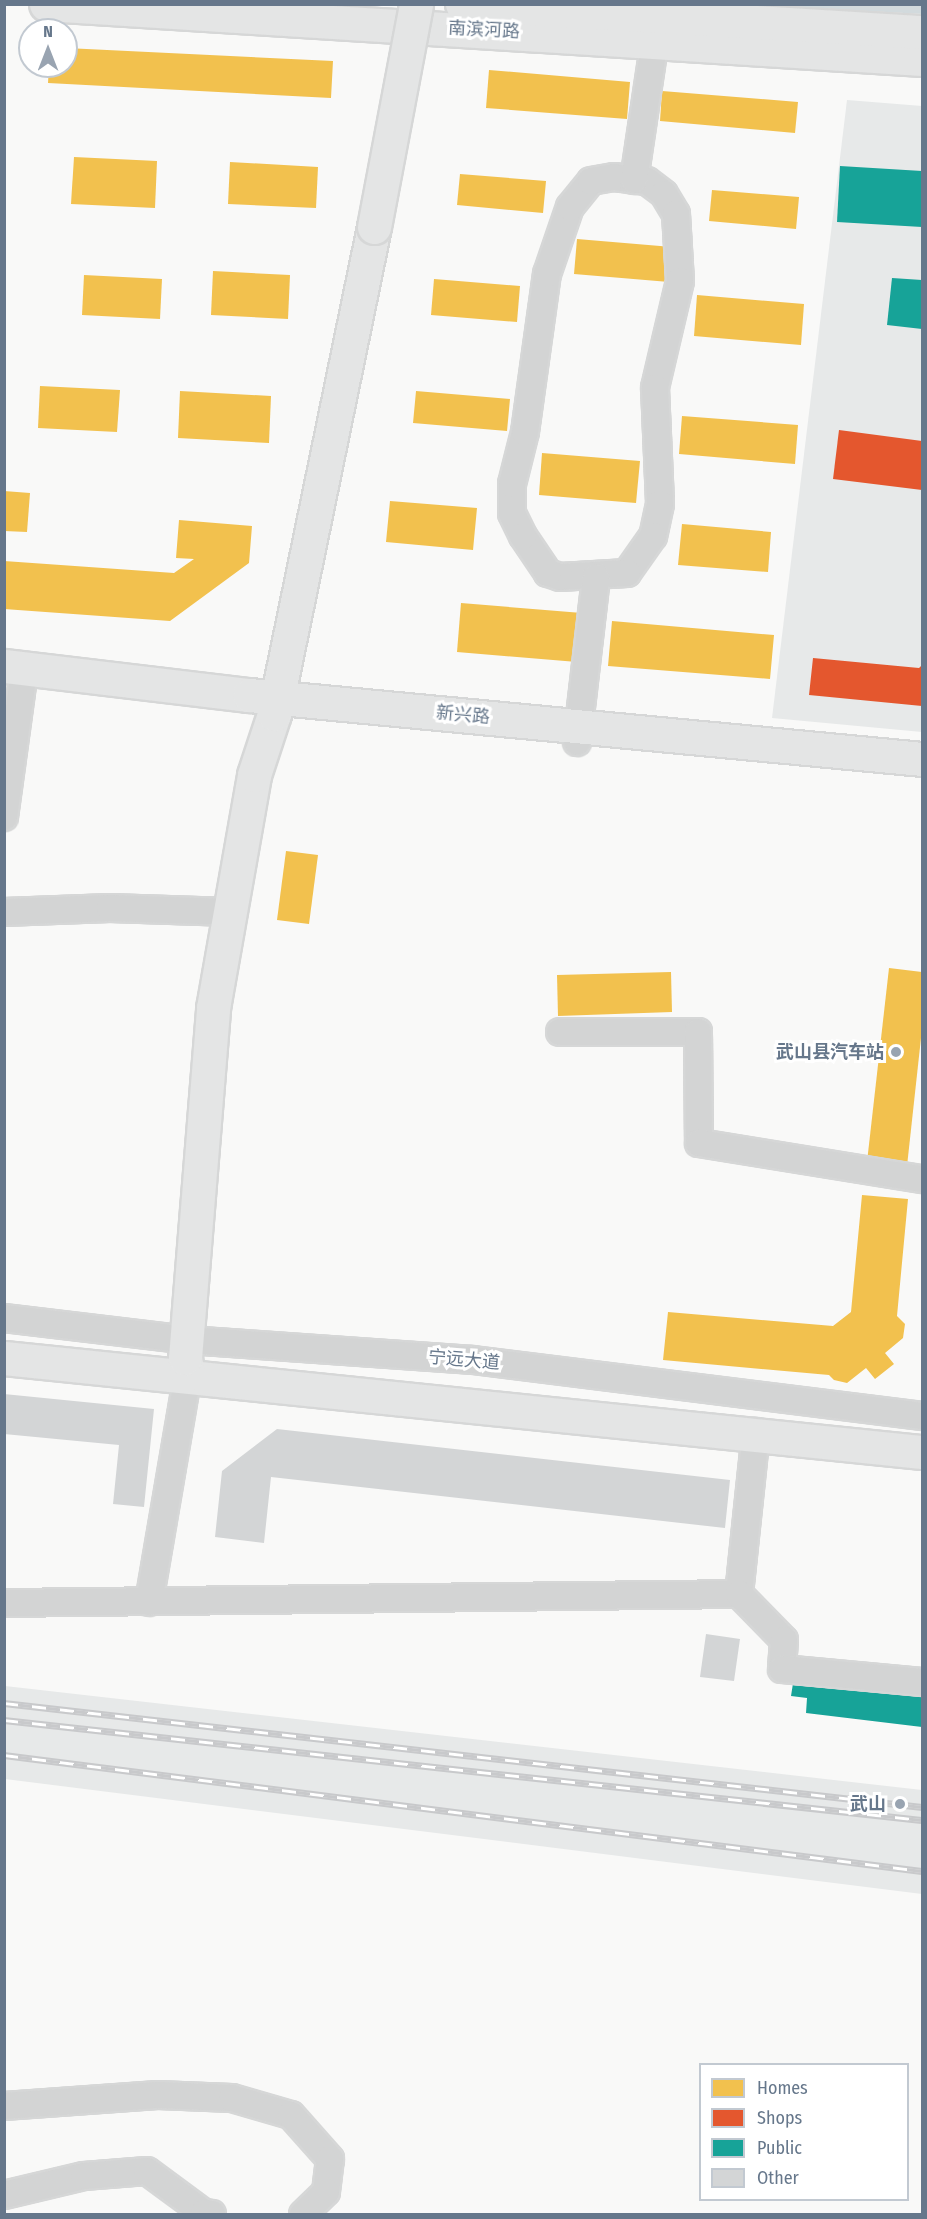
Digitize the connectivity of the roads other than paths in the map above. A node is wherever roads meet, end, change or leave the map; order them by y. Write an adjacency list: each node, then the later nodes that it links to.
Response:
1 (46, 4): 5 (main road, 南滨河路)
2 (417, 4): 10 (main road, bridge)
3 (462, 4): 4 (main road)
4 (922, 32)
5 (655, 40): 6 (main road, 南滨河路); 7 (street)
6 (922, 59)
7 (634, 180): 8 (street); 8 (street)
8 (596, 577): 11 (street)
9 (10, 678): 10 (main road, 新兴路); 14 (street)
10 (275, 705): 11 (main road, 新兴路); 16 (main road)
11 (577, 734): 12 (main road, 新兴路); 13 (main road, 新兴路)
12 (922, 759)
13 (922, 775)
14 (4, 817)
15 (4, 912): 16 (street)
16 (230, 912): 21 (main road)
17 (560, 1032): 18 (street)
18 (922, 1179)
19 (4, 1317): 21 (street, 宁远大道)
20 (4, 1340): 21 (main road, 宁远大道)
21 (187, 1357): 22 (main road, 宁远大道); 23 (street, 宁远大道); 24 (main road, 宁远大道); 25 (main road, 宁远大道); 28 (street)
22 (4, 1358)
23 (922, 1416)
24 (922, 1431)
25 (756, 1432): 26 (main road, 宁远大道); 27 (street)
26 (922, 1452)
27 (739, 1594): 28 (street); 30 (street)
28 (150, 1602): 29 (street)
29 (4, 1603)
30 (922, 1682)
31 (4, 2106): 34 (street)
32 (4, 2195): 33 (street)
33 (212, 2214)
34 (303, 2214)

